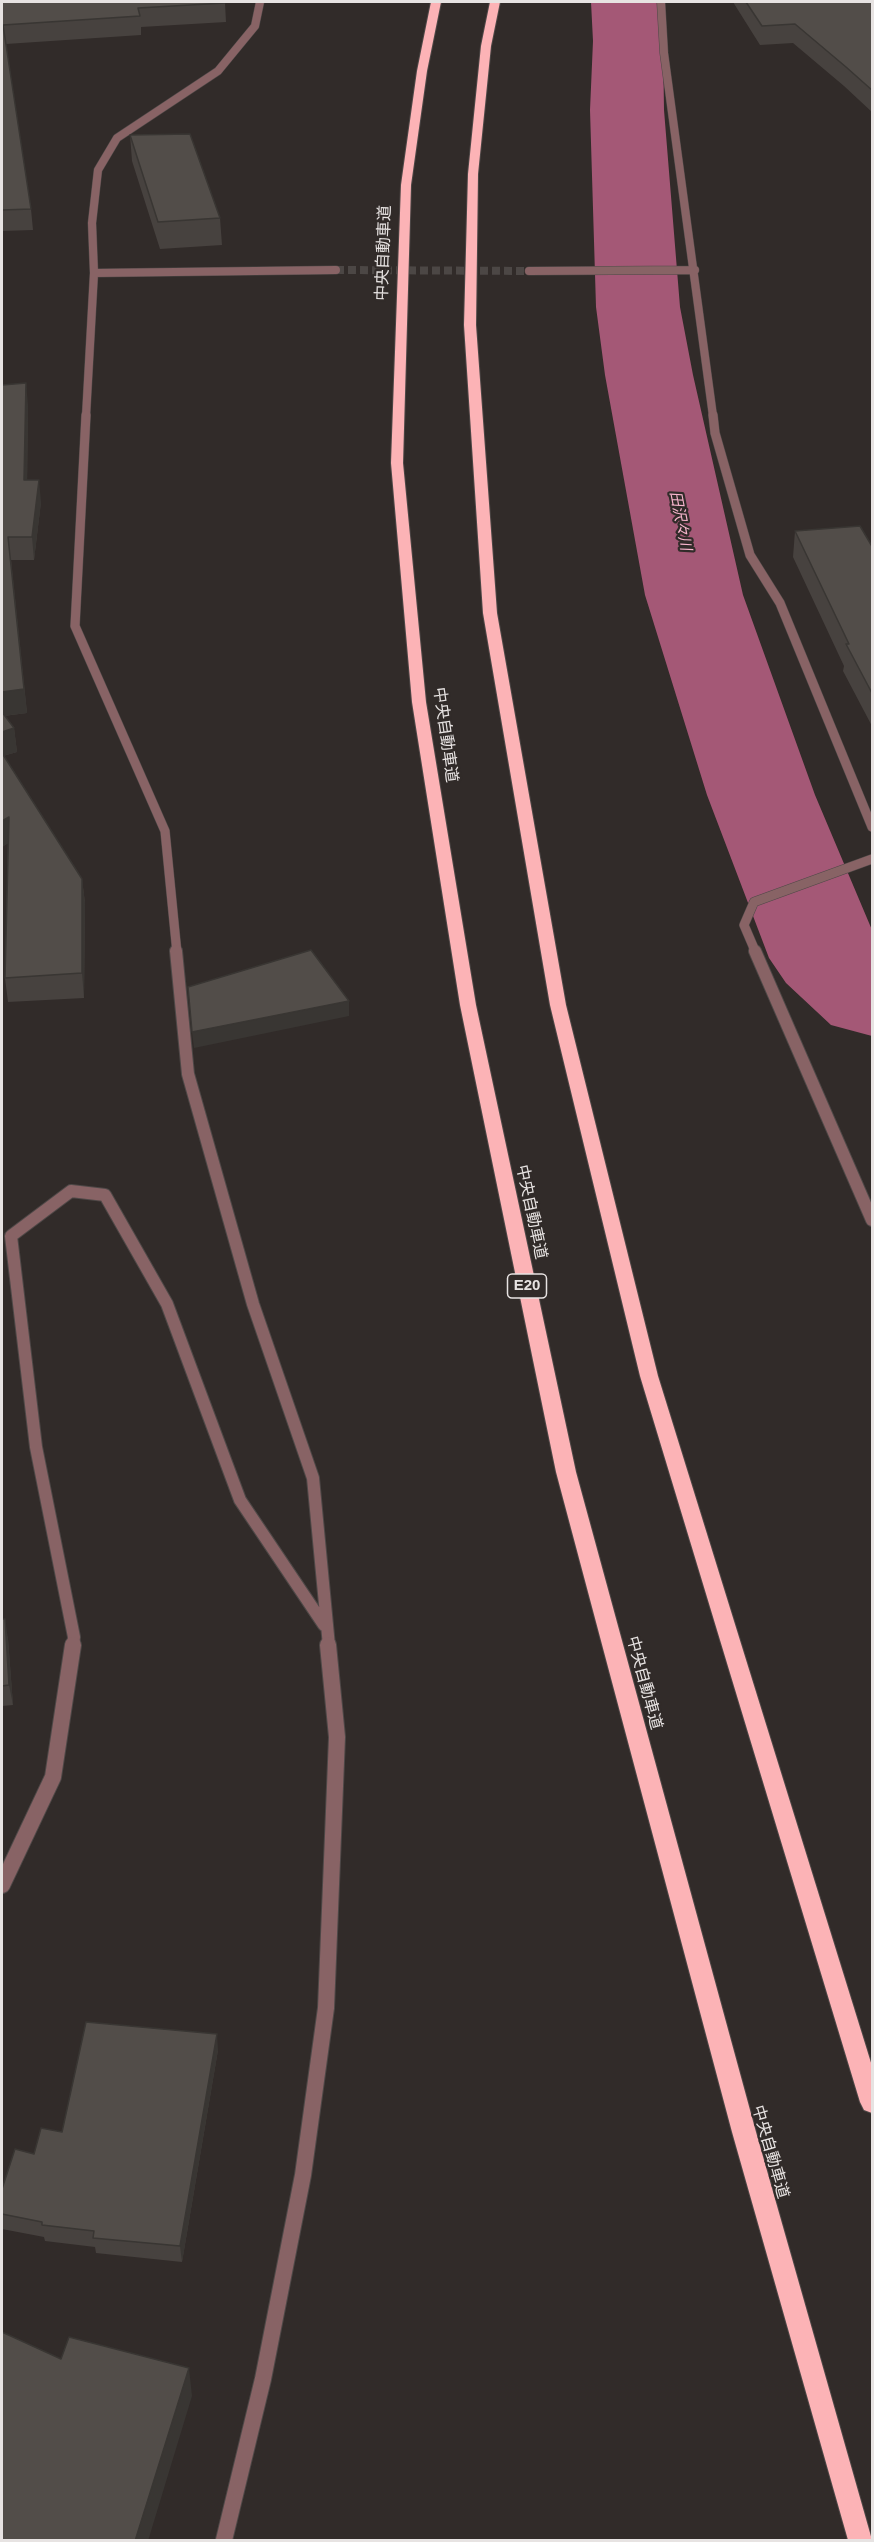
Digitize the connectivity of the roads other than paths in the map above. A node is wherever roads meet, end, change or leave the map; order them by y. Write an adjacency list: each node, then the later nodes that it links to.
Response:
1 (260, 2): 8 (street)
2 (436, 2): 16 (highway, 中央自動車道 / E20)
3 (495, 2): 14 (highway)
4 (662, 2): 6 (street)
5 (336, 270): 8 (street)
6 (695, 270): 7 (street); 9 (street)
7 (529, 271)
8 (94, 273): 12 (street)
9 (873, 827)
10 (873, 859): 11 (street)
11 (873, 1220)
12 (326, 1627): 13 (street); 15 (street)
13 (2, 1885)
14 (873, 2102)
15 (224, 2541)
16 (861, 2541)

